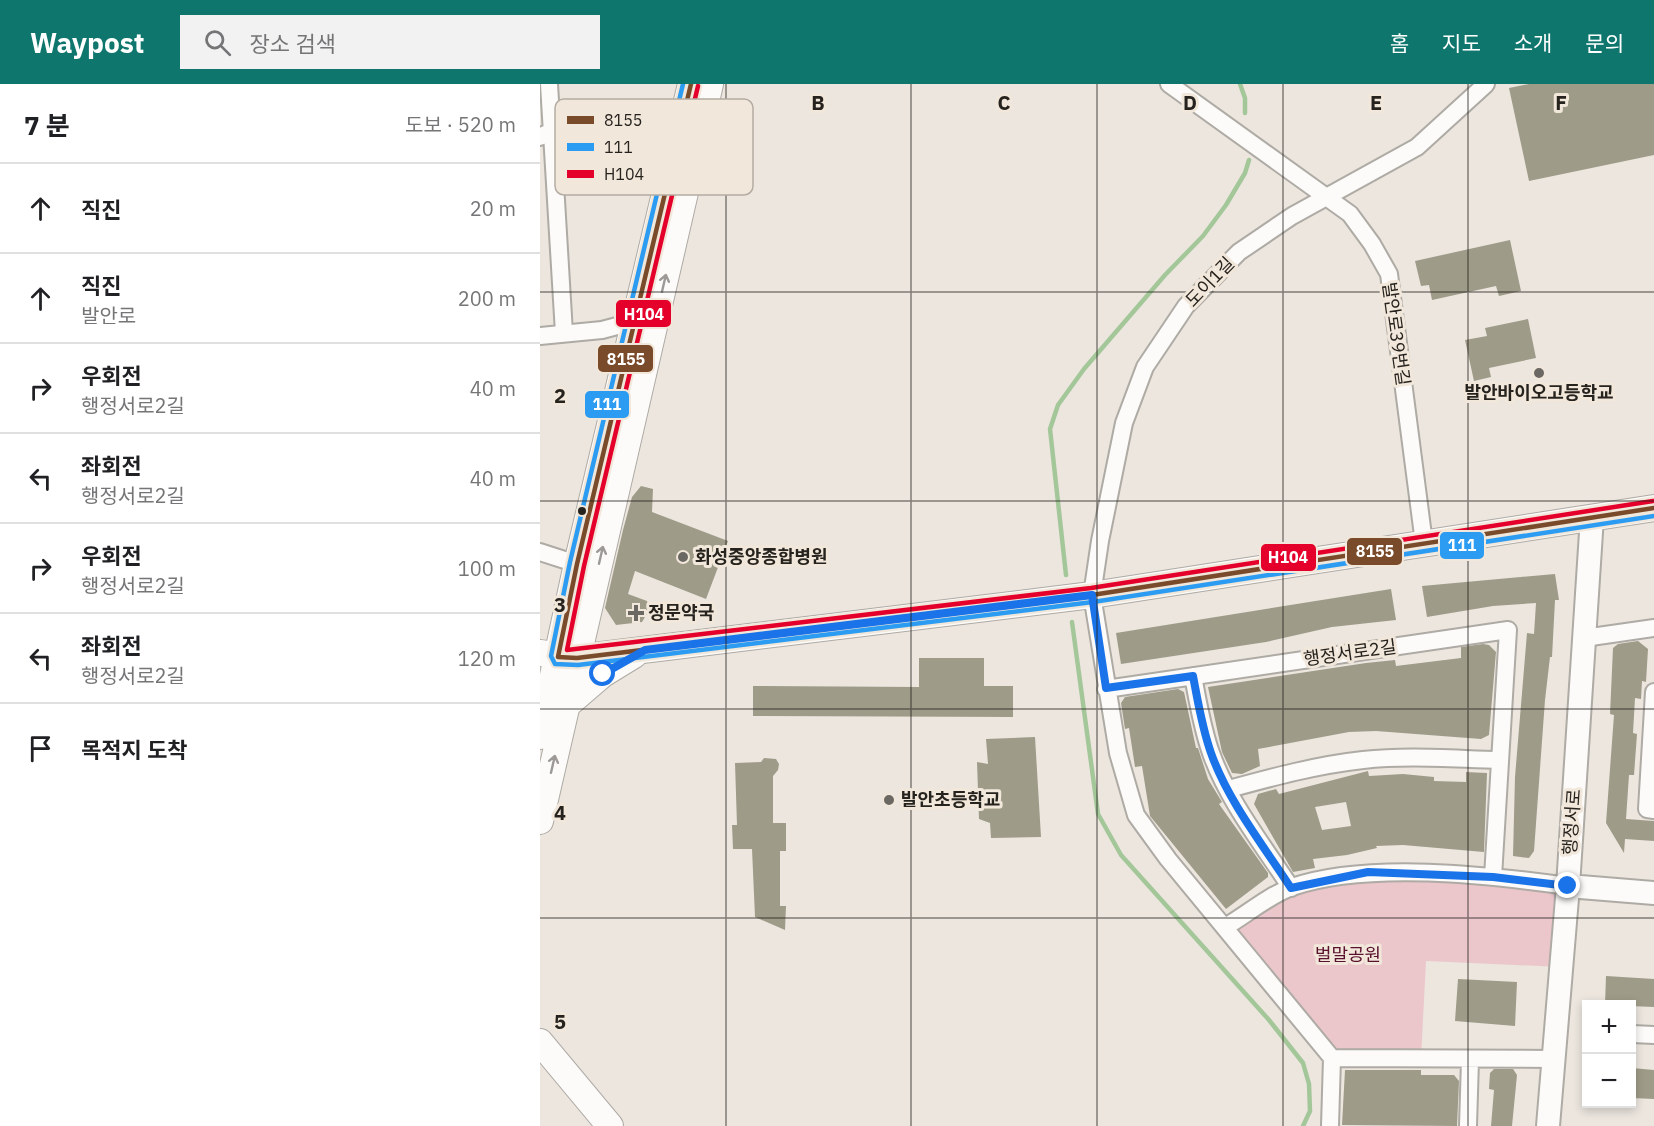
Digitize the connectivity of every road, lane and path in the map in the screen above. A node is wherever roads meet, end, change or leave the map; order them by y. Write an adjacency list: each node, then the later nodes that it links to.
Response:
1 (549, 84): 8 (street)
2 (691, 84): 6 (main road)
3 (710, 84): 7 (main road, one-way to 3)
4 (1168, 84): 11 (street, 발안로39번길)
5 (1486, 84): 11 (street, 도이1길)
6 (688, 99)
7 (707, 99)
8 (547, 135): 13 (street)
9 (665, 195): 12 (main road)
10 (684, 195): 21 (main road, one-way to 10)
11 (1328, 198): 17 (street, 발안로39번길); 20 (street, 도이1길)
12 (636, 321): 13 (street); 19 (main road)
13 (564, 333): 14 (street)
14 (540, 336)
15 (1654, 507): 16 (main road)
16 (1592, 517): 17 (main road); 23 (street, 행정서로)
17 (1424, 543): 20 (main road)
18 (540, 552): 19 (street)
19 (577, 564): 25 (main road)
20 (1092, 595): 24 (main road); 27 (street)
21 (588, 612): 24 (main road); 25 (main road)
22 (1654, 628): 23 (street)
23 (1584, 638): 36 (street, 행정서로)
24 (636, 651): 25 (main road); 29 (main road)
25 (558, 656): 29 (main road); 30 (main road)
26 (1193, 676): 27 (street, 행정서로2길); 31 (street, 행정서로2길); 32 (street)
27 (1106, 688): 39 (street)
28 (1654, 692): 33 (street)
29 (567, 705): 34 (main road, one-way to 29)
30 (540, 736)
31 (1500, 760): 32 (street); 35 (street)
32 (1229, 789): 37 (street)
33 (1654, 810)
34 (540, 821)
35 (1493, 877): 36 (street); 37 (street)
36 (1568, 886): 38 (street); 44 (street, 행정서로)
37 (1291, 888): 39 (street)
38 (1654, 893)
39 (1225, 927): 43 (street)
40 (1636, 1034): 41 (street)
41 (1654, 1035)
42 (540, 1041): 46 (main road)
43 (1332, 1058): 45 (street); 47 (street)
44 (1554, 1059): 45 (street); 49 (street, 행정서로)
45 (1470, 1060): 48 (street)
46 (610, 1126)
47 (1330, 1126)
48 (1468, 1126)
49 (1548, 1126)

